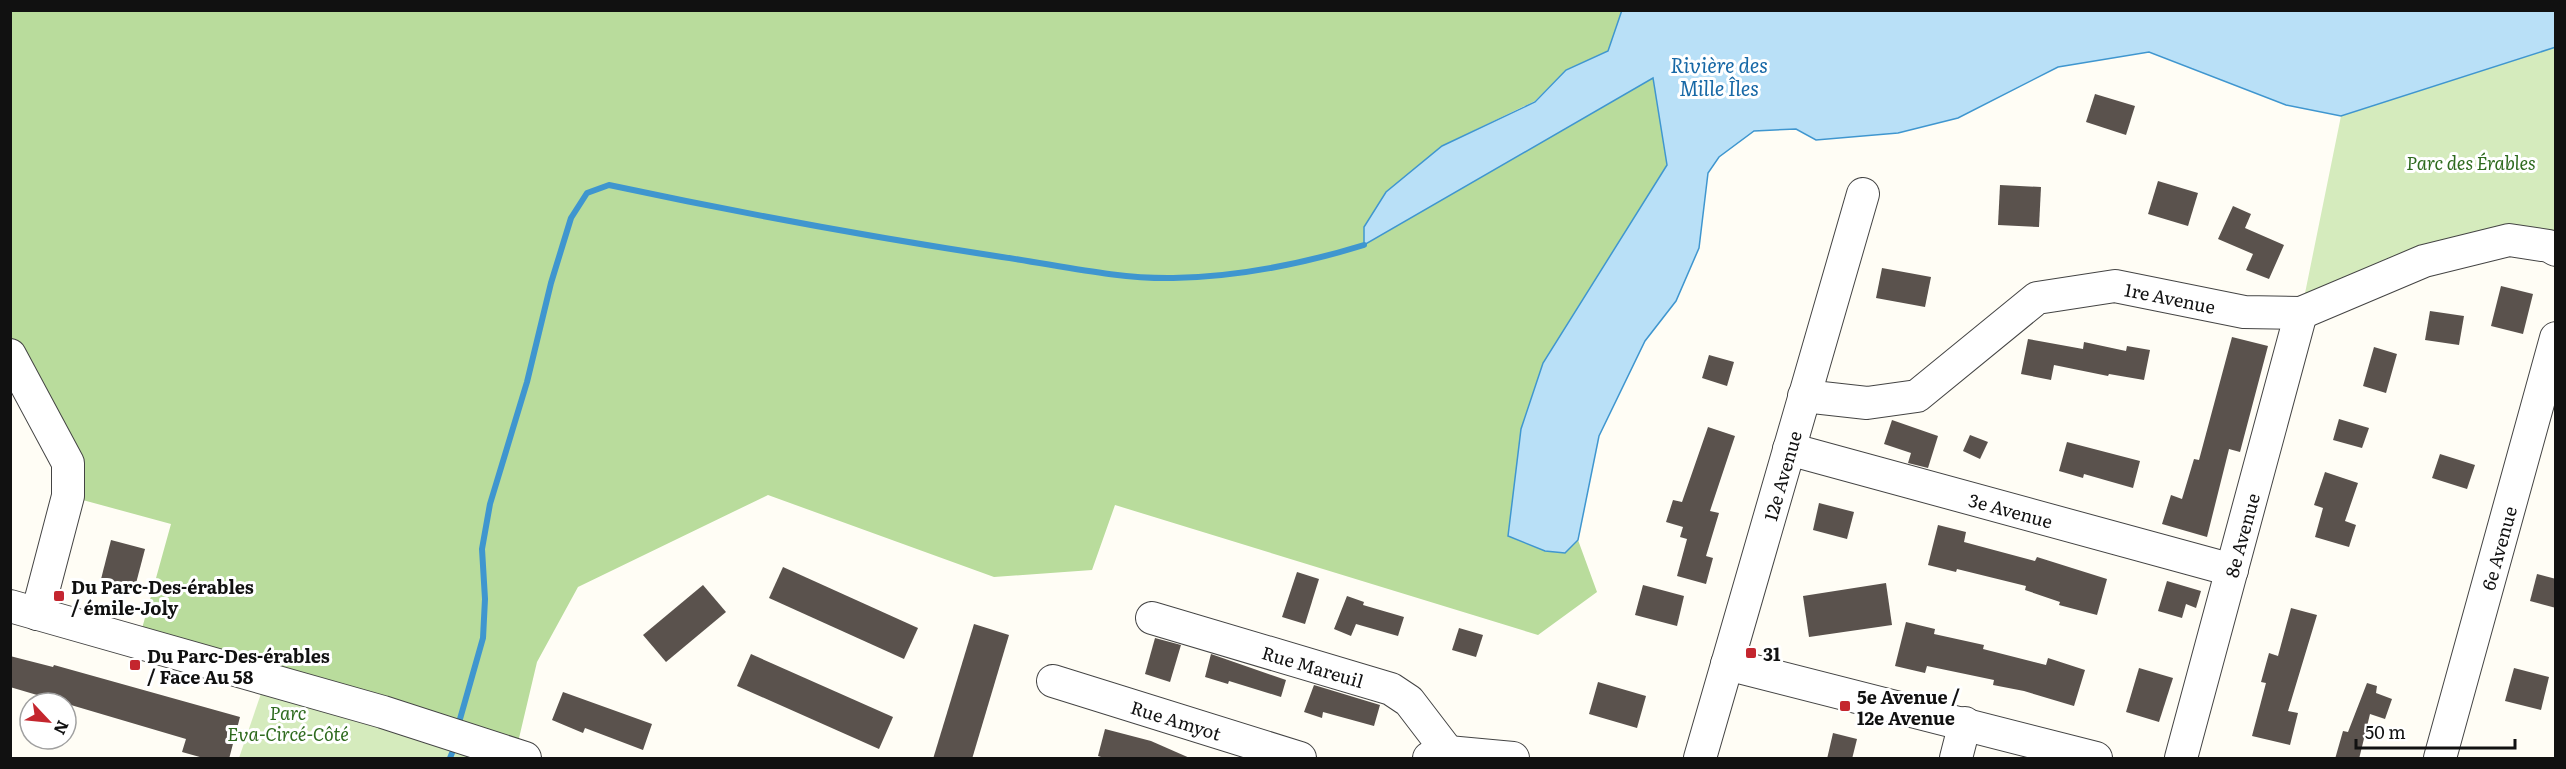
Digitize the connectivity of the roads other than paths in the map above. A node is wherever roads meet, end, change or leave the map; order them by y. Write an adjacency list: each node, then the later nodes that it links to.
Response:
1 (1863, 194): 6 (street, 12e Avenue)
2 (2556, 250): 3 (street, 1re Avenue)
3 (2301, 313): 6 (street, 1re Avenue); 8 (street, 8e Avenue)
4 (2556, 338): 23 (street, 6e Avenue)
5 (10, 354): 9 (street)
6 (1804, 396): 7 (street, 12e Avenue)
7 (1789, 449): 8 (street, 3e Avenue); 11 (street, 12e Avenue)
8 (2232, 570): 22 (street, 8e Avenue)
9 (24, 610): 16 (street)
10 (1152, 618): 15 (street, Rue Mareuil)
11 (1727, 664): 13 (street); 14 (street, 12e Avenue)
12 (1053, 681): 17 (street, Rue Amyot)
13 (1965, 723): 20 (street); 21 (street)
14 (1704, 745): 19 (street)
15 (1438, 755): 18 (street)
16 (525, 759)
17 (1300, 759)
18 (1513, 759)
19 (1678, 759)
20 (1956, 759)
21 (2096, 759)
22 (2181, 759)
23 (2440, 759)

